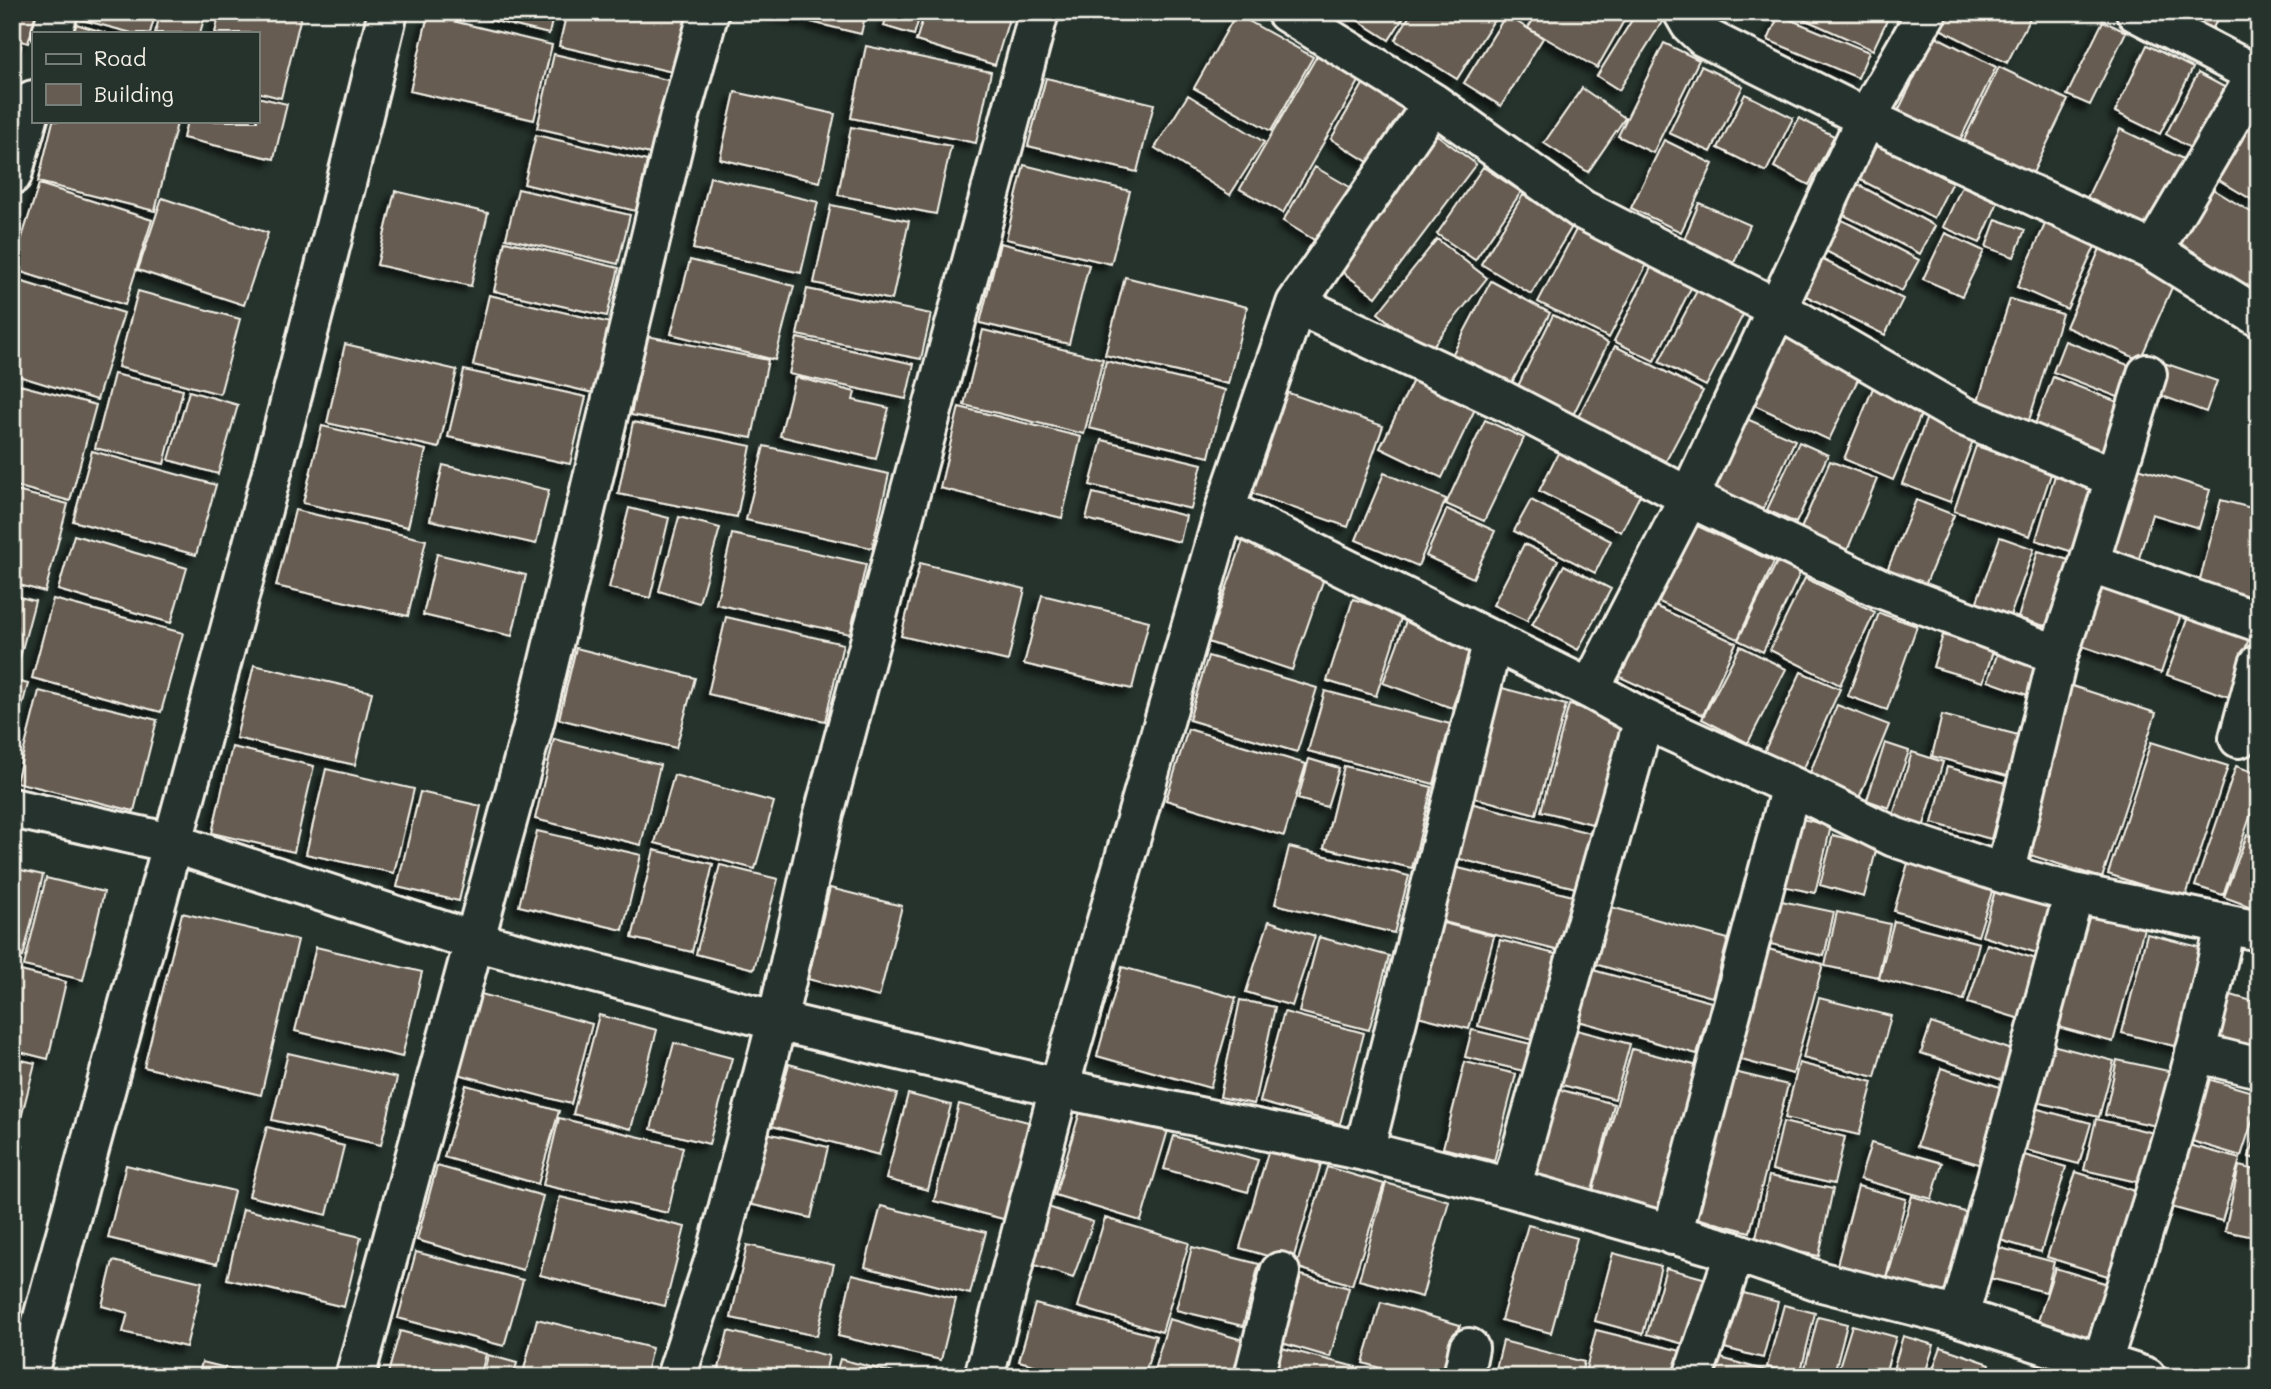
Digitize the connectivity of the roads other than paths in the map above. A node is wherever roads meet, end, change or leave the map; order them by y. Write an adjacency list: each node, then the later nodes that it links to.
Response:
1 (58, 12): 9 (street)
2 (388, 12): 33 (street)
3 (709, 12): 37 (street)
4 (1039, 12): 38 (street)
5 (1286, 12): 11 (street)
6 (1683, 12): 13 (street)
7 (1927, 12): 13 (street)
8 (2136, 12): 10 (street)
9 (52, 32)
10 (2258, 74): 15 (street)
11 (1433, 103): 16 (street); 17 (street)
12 (32, 104): 14 (street)
13 (1866, 118): 15 (street); 17 (street)
14 (12, 175)
15 (2153, 251): 18 (street)
16 (1296, 304): 21 (street); 22 (street)
17 (1776, 307): 20 (street); 21 (street)
18 (2259, 317)
19 (2147, 374): 20 (street)
20 (2115, 478): 23 (street)
21 (1689, 497): 26 (street); 28 (street)
22 (1225, 509): 25 (street); 41 (street)
23 (2089, 563): 24 (street); 26 (street)
24 (2259, 622)
25 (1493, 640): 28 (street); 42 (street)
26 (2058, 654): 34 (street)
27 (2259, 664): 30 (street)
28 (1590, 689): 29 (street)
29 (1644, 719): 31 (street); 43 (street)
30 (2239, 738)
31 (1791, 786): 34 (street); 44 (street)
32 (12, 808): 33 (street)
33 (172, 843): 37 (street); 49 (street)
34 (2004, 873): 35 (street)
35 (2074, 893): 36 (street); 47 (street)
36 (2242, 927): 39 (street)
37 (474, 941): 38 (street); 50 (street)
38 (777, 1021): 41 (street); 51 (street)
39 (2195, 1052): 40 (street); 48 (street)
40 (2259, 1068)
41 (1059, 1088): 42 (street); 52 (street)
42 (1364, 1151): 43 (street)
43 (1510, 1188): 44 (street)
44 (1672, 1235): 45 (street)
45 (1735, 1252): 47 (street); 54 (street)
46 (1280, 1272): 53 (street)
47 (1959, 1317): 48 (street)
48 (2078, 1364): 55 (street)
49 (27, 1377)
50 (355, 1377)
51 (676, 1377)
52 (984, 1377)
53 (1254, 1377)
54 (1693, 1377)
55 (2146, 1377)

